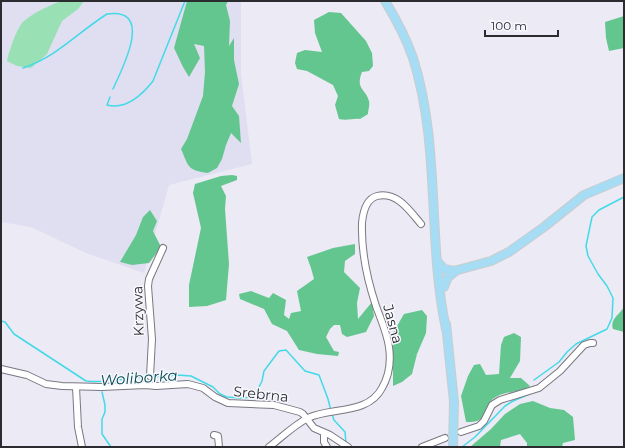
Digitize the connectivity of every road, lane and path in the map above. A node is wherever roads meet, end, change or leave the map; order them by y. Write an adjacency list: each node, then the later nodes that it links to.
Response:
1 (385, 1): 5 (main road)
2 (624, 178): 6 (main road)
3 (421, 224): 14 (street, Jasna)
4 (163, 248): 12 (street, Krzywa)
5 (443, 263): 6 (main road); 7 (main road); 8 (main road); 9 (main road)
6 (475, 266): 7 (main road)
7 (457, 270): 8 (main road)
8 (444, 287): 9 (main road)
9 (446, 329): 25 (main road)
10 (593, 343): 15 (street)
11 (1, 369): 13 (street, Srebrna)
12 (150, 376)
13 (76, 387): 14 (street, Srebrna); 20 (street)
14 (307, 419): 16 (street, Srebrna); 22 (street, Jasna)
15 (461, 432)
16 (324, 433): 19 (street, Srebrna); 23 (street)
17 (214, 435): 21 (street)
18 (445, 438): 24 (street)
19 (346, 445)
20 (82, 447)
21 (219, 447)
22 (269, 447)
23 (327, 447)
24 (422, 447)
25 (453, 447)

